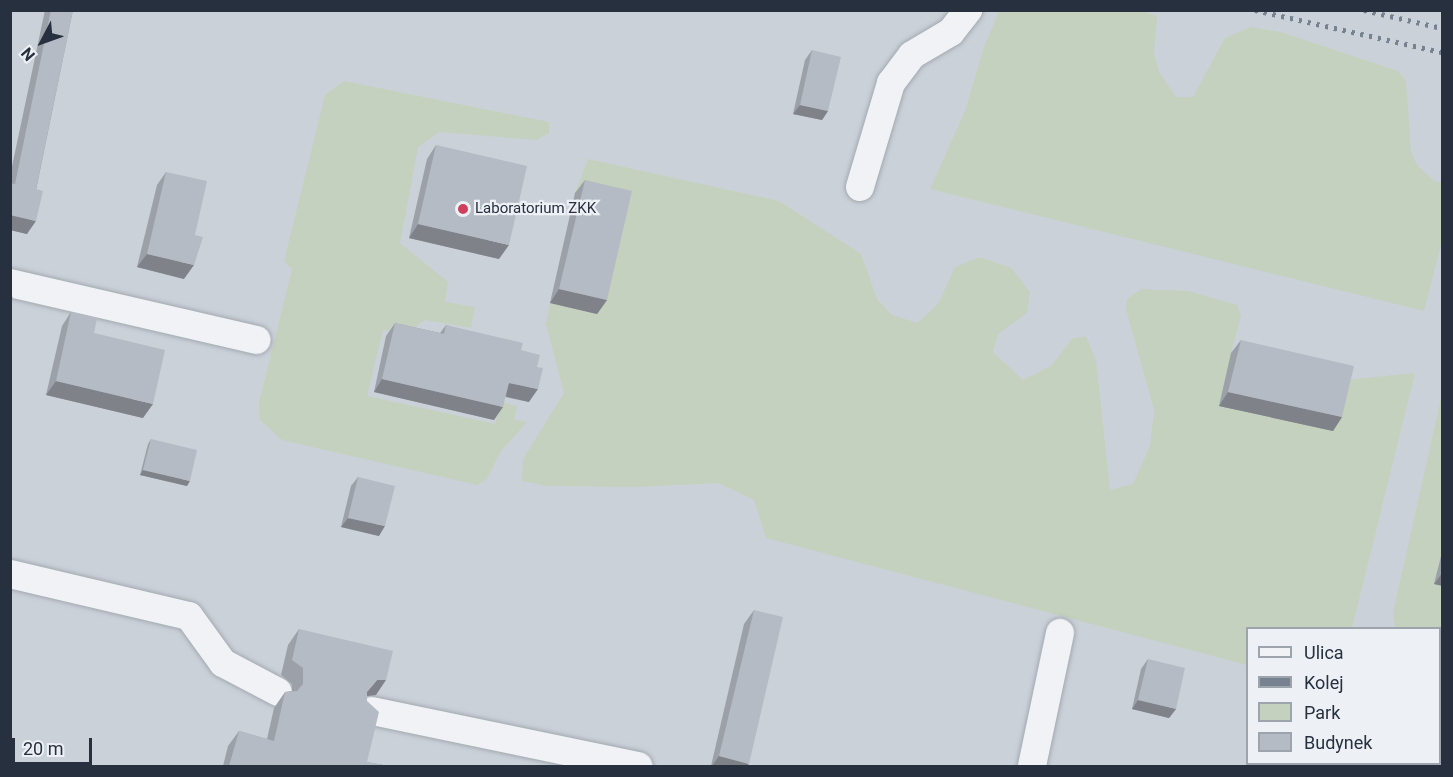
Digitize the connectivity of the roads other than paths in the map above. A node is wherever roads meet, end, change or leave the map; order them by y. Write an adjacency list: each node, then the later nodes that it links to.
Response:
1 (968, 10): 2 (lane)
2 (860, 187)
3 (10, 283): 4 (lane)
4 (256, 340)
5 (10, 574): 7 (lane)
6 (1060, 633): 10 (lane)
7 (278, 692)
8 (372, 711): 9 (lane)
9 (638, 766)
10 (1032, 766)

